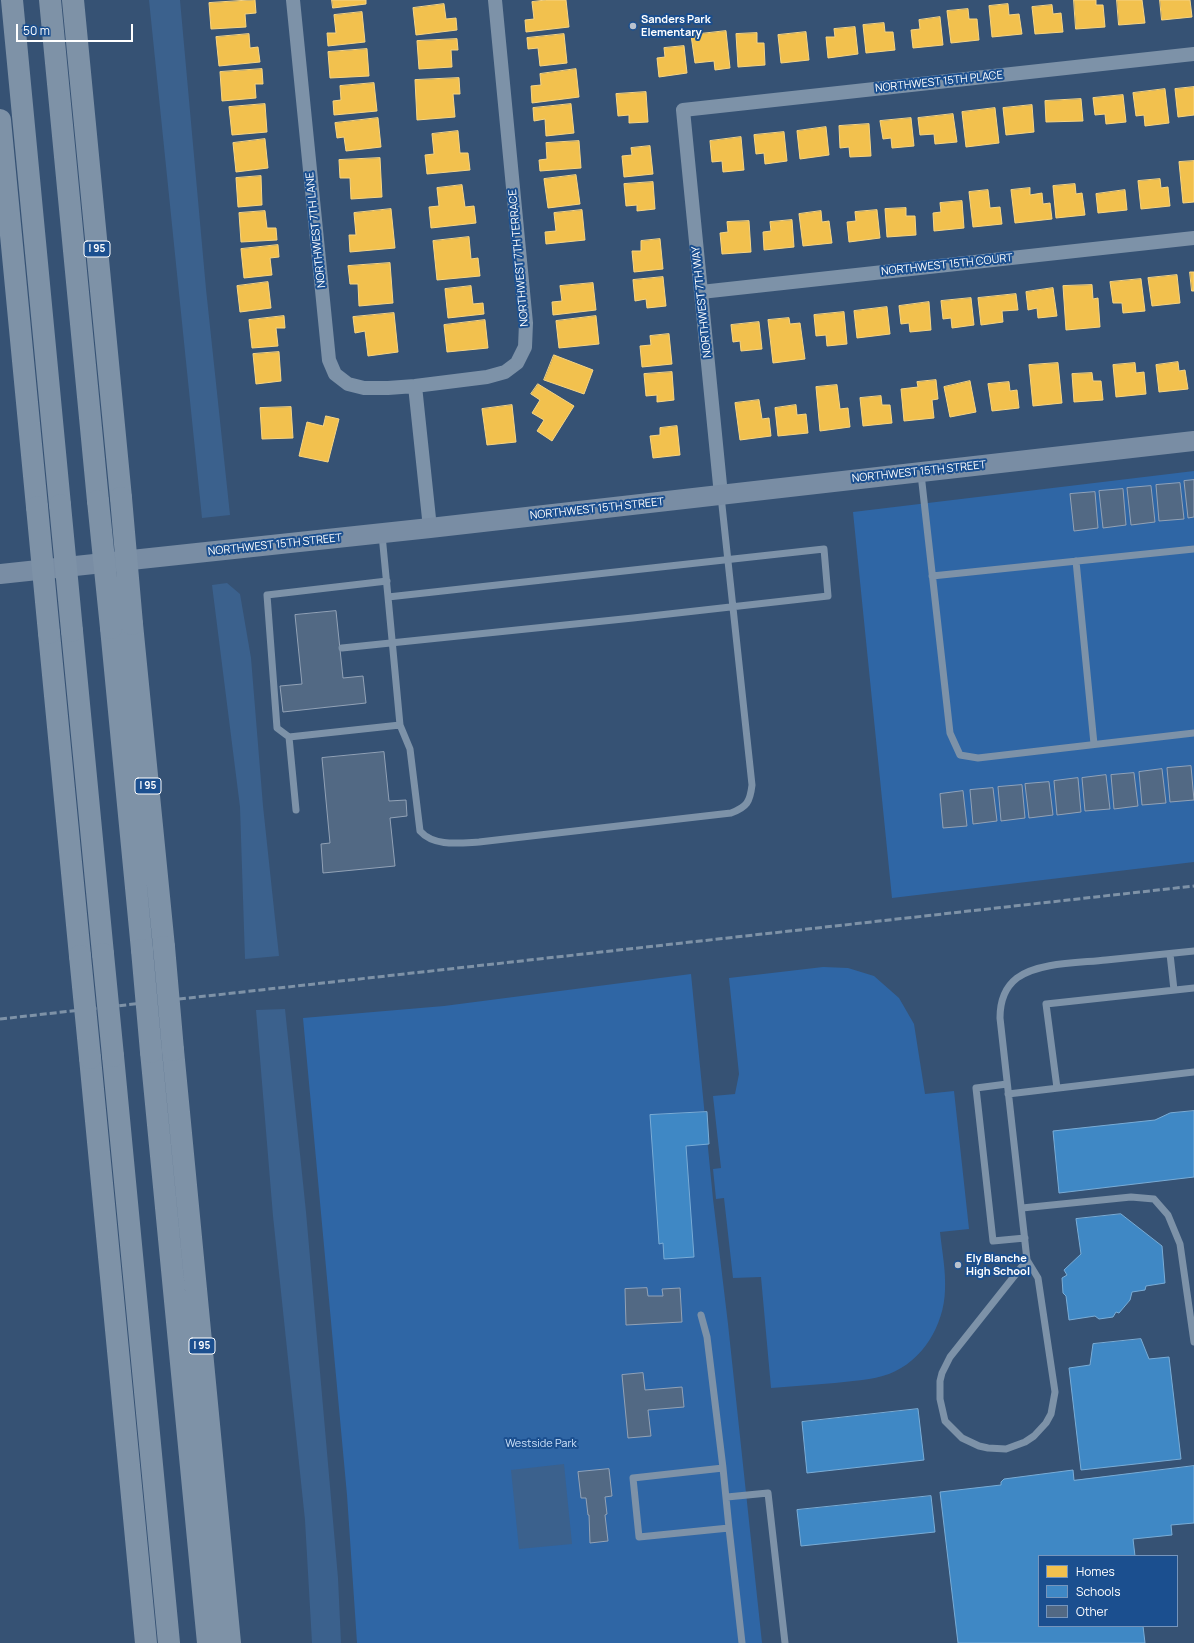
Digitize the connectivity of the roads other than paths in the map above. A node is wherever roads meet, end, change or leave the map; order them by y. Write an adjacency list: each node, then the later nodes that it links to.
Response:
1 (12, 0): 49 (highway, bridge)
2 (50, 0): 50 (highway, bridge)
3 (73, 0): 51 (highway, I 95, bridge)
4 (293, 0): 11 (street, NORTHWEST 7TH LANE)
5 (495, 0): 11 (street, NORTHWEST 7TH TERRACE)
6 (1194, 54): 7 (street, NORTHWEST 15TH PLACE)
7 (683, 110): 10 (street, NORTHWEST 7TH WAY)
8 (0, 120): 48 (highway, bridge)
9 (1194, 238): 10 (street, NORTHWEST 15TH COURT)
10 (701, 292): 14 (street, NORTHWEST 7TH WAY)
11 (415, 386): 15 (street)
12 (1194, 441): 13 (street, NORTHWEST 15TH STREET)
13 (920, 472): 14 (street, NORTHWEST 15TH STREET); 21 (lane)
14 (721, 495): 15 (street, NORTHWEST 15TH STREET); 18 (lane)
15 (430, 528): 16 (street, NORTHWEST 15TH STREET)
16 (381, 533): 20 (street, NORTHWEST 15TH STREET); 22 (lane)
17 (1194, 549): 19 (lane)
18 (727, 559): 23 (lane); 24 (lane); 24 (lane)
19 (1076, 561): 21 (lane); 30 (lane)
20 (0, 574)
21 (932, 576): 30 (lane)
22 (387, 581): 23 (lane); 29 (lane)
23 (388, 597): 25 (lane)
24 (732, 607): 25 (lane); 27 (lane)
25 (393, 643): 26 (lane); 27 (lane)
26 (342, 648)
27 (400, 725): 29 (lane)
28 (1194, 733): 30 (lane)
29 (289, 738): 31 (lane)
30 (1094, 744)
31 (296, 810)
32 (1194, 951): 33 (lane)
33 (1170, 954): 35 (lane); 37 (lane)
34 (1194, 988): 35 (lane)
35 (1174, 990): 38 (lane)
36 (1194, 1072): 38 (lane)
37 (1007, 1084): 39 (lane); 41 (lane)
38 (1057, 1088): 39 (lane)
39 (1008, 1094): 40 (lane)
40 (1022, 1208): 41 (lane); 44 (lane)
41 (1025, 1238): 42 (lane)
42 (1027, 1260): 42 (lane)
43 (701, 1315): 45 (lane)
44 (1194, 1342)
45 (723, 1468): 46 (lane); 47 (lane)
46 (727, 1497): 47 (lane); 53 (lane)
47 (729, 1528): 52 (lane)
48 (146, 1643)
49 (169, 1643)
50 (208, 1643)
51 (230, 1643)
52 (742, 1643)
53 (785, 1643)

